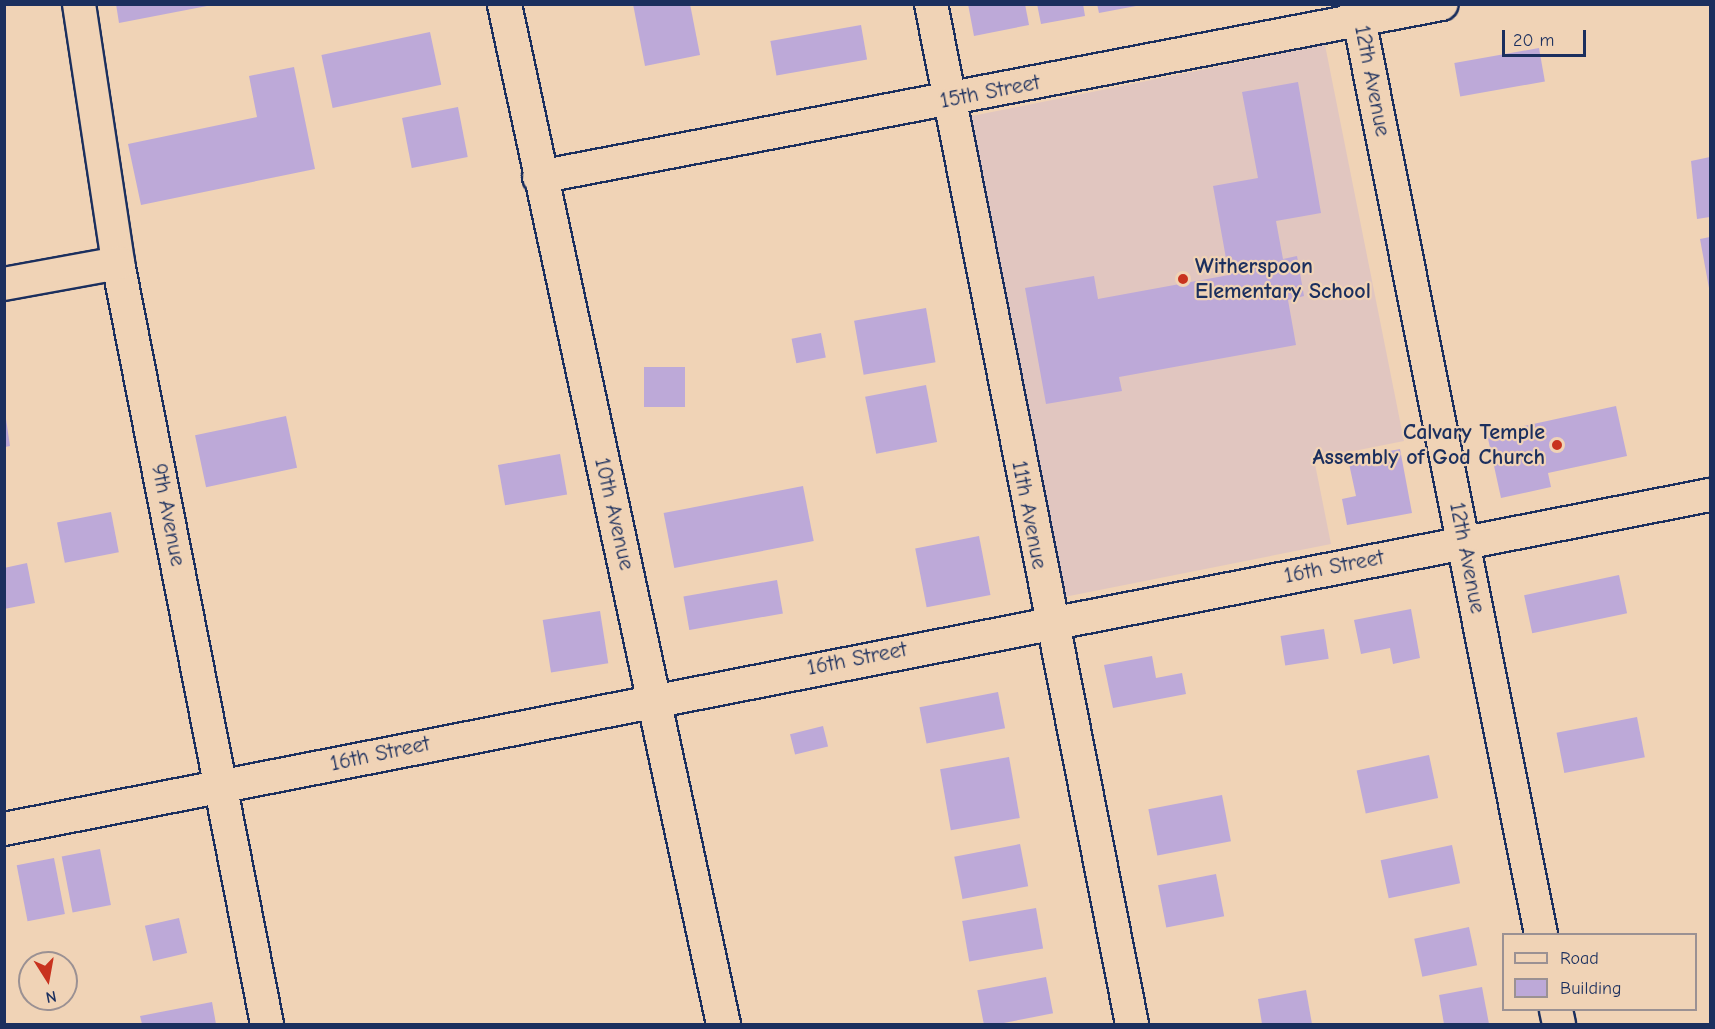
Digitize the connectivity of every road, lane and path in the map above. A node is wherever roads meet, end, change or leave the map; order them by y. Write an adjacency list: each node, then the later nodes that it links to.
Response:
1 (79, 4): 8 (street, 9th Avenue)
2 (504, 4): 7 (street, 10th Avenue)
3 (931, 4): 6 (street, 11th Avenue)
4 (1442, 4): 5 (street, 15th Street)
5 (1358, 13): 6 (street, 15th Street); 11 (street, 12th Avenue)
6 (949, 100): 7 (street, 15th Street); 12 (street, 11th Avenue)
7 (539, 177): 13 (street, 10th Avenue)
8 (118, 263): 9 (street); 14 (street, 9th Avenue)
9 (4, 284)
10 (1710, 495): 11 (street, 16th Street)
11 (1464, 541): 12 (street, 16th Street); 16 (street, 12th Avenue)
12 (1049, 623): 13 (street, 16th Street); 19 (street, 11th Avenue)
13 (655, 698): 14 (street, 16th Street); 18 (street, 10th Avenue)
14 (223, 787): 15 (street, 16th Street); 17 (street, 9th Avenue)
15 (4, 829)
16 (1541, 933)
17 (267, 1024)
18 (723, 1024)
19 (1132, 1024)

